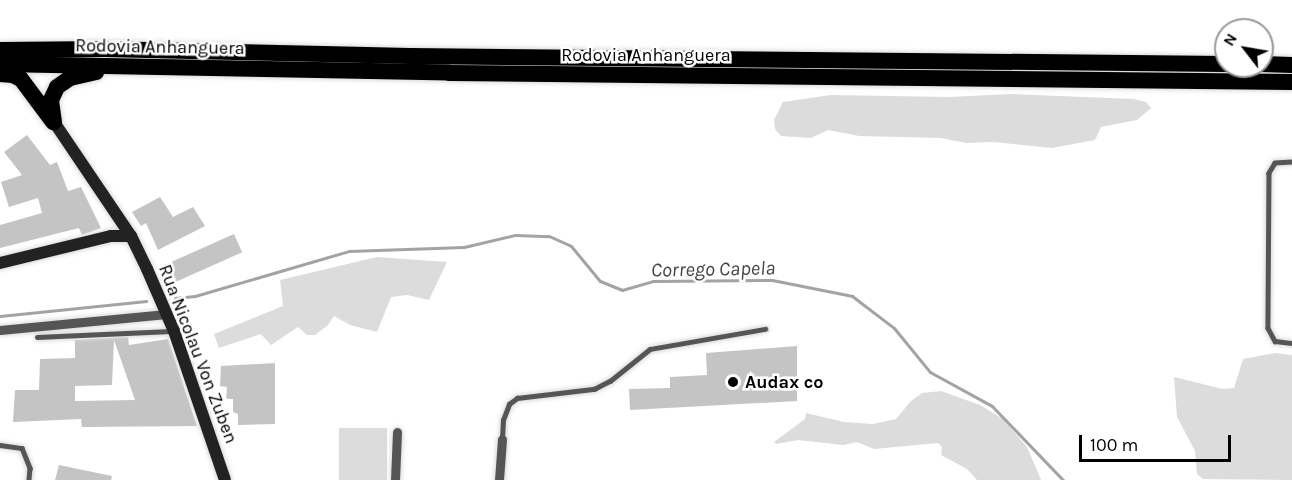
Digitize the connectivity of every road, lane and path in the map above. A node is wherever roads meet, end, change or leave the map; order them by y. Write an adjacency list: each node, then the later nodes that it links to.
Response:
1 (1, 63): 2 (highway, Rodovia Anhanguera); 5 (highway, Rodovia Anhanguera); 7 (highway)
2 (1214, 64)
3 (1274, 64): 4 (highway)
4 (1292, 65)
5 (148, 66): 6 (highway, Rodovia Anhanguera); 7 (highway)
6 (1292, 82)
7 (54, 122): 9 (main road, Rua Nicolau Von Zuben)
8 (1292, 162): 18 (lane)
9 (111, 205): 10 (main road); 11 (main road, Rua Nicolau Von Zuben)
10 (111, 236): 11 (main road); 12 (main road)
11 (131, 236): 13 (main road, Rua Nicolau Von Zuben)
12 (0, 262)
13 (166, 314): 15 (street); 16 (main road, Rua Nicolau Von Zuben)
14 (765, 329): 20 (lane)
15 (0, 330)
16 (174, 331): 17 (lane); 23 (main road, Rua Nicolau Von Zuben)
17 (38, 337)
18 (1292, 343)
19 (397, 432): 24 (street)
20 (502, 439): 25 (street)
21 (0, 445): 22 (lane)
22 (29, 480)
23 (225, 480)
24 (395, 480)
25 (499, 480)

